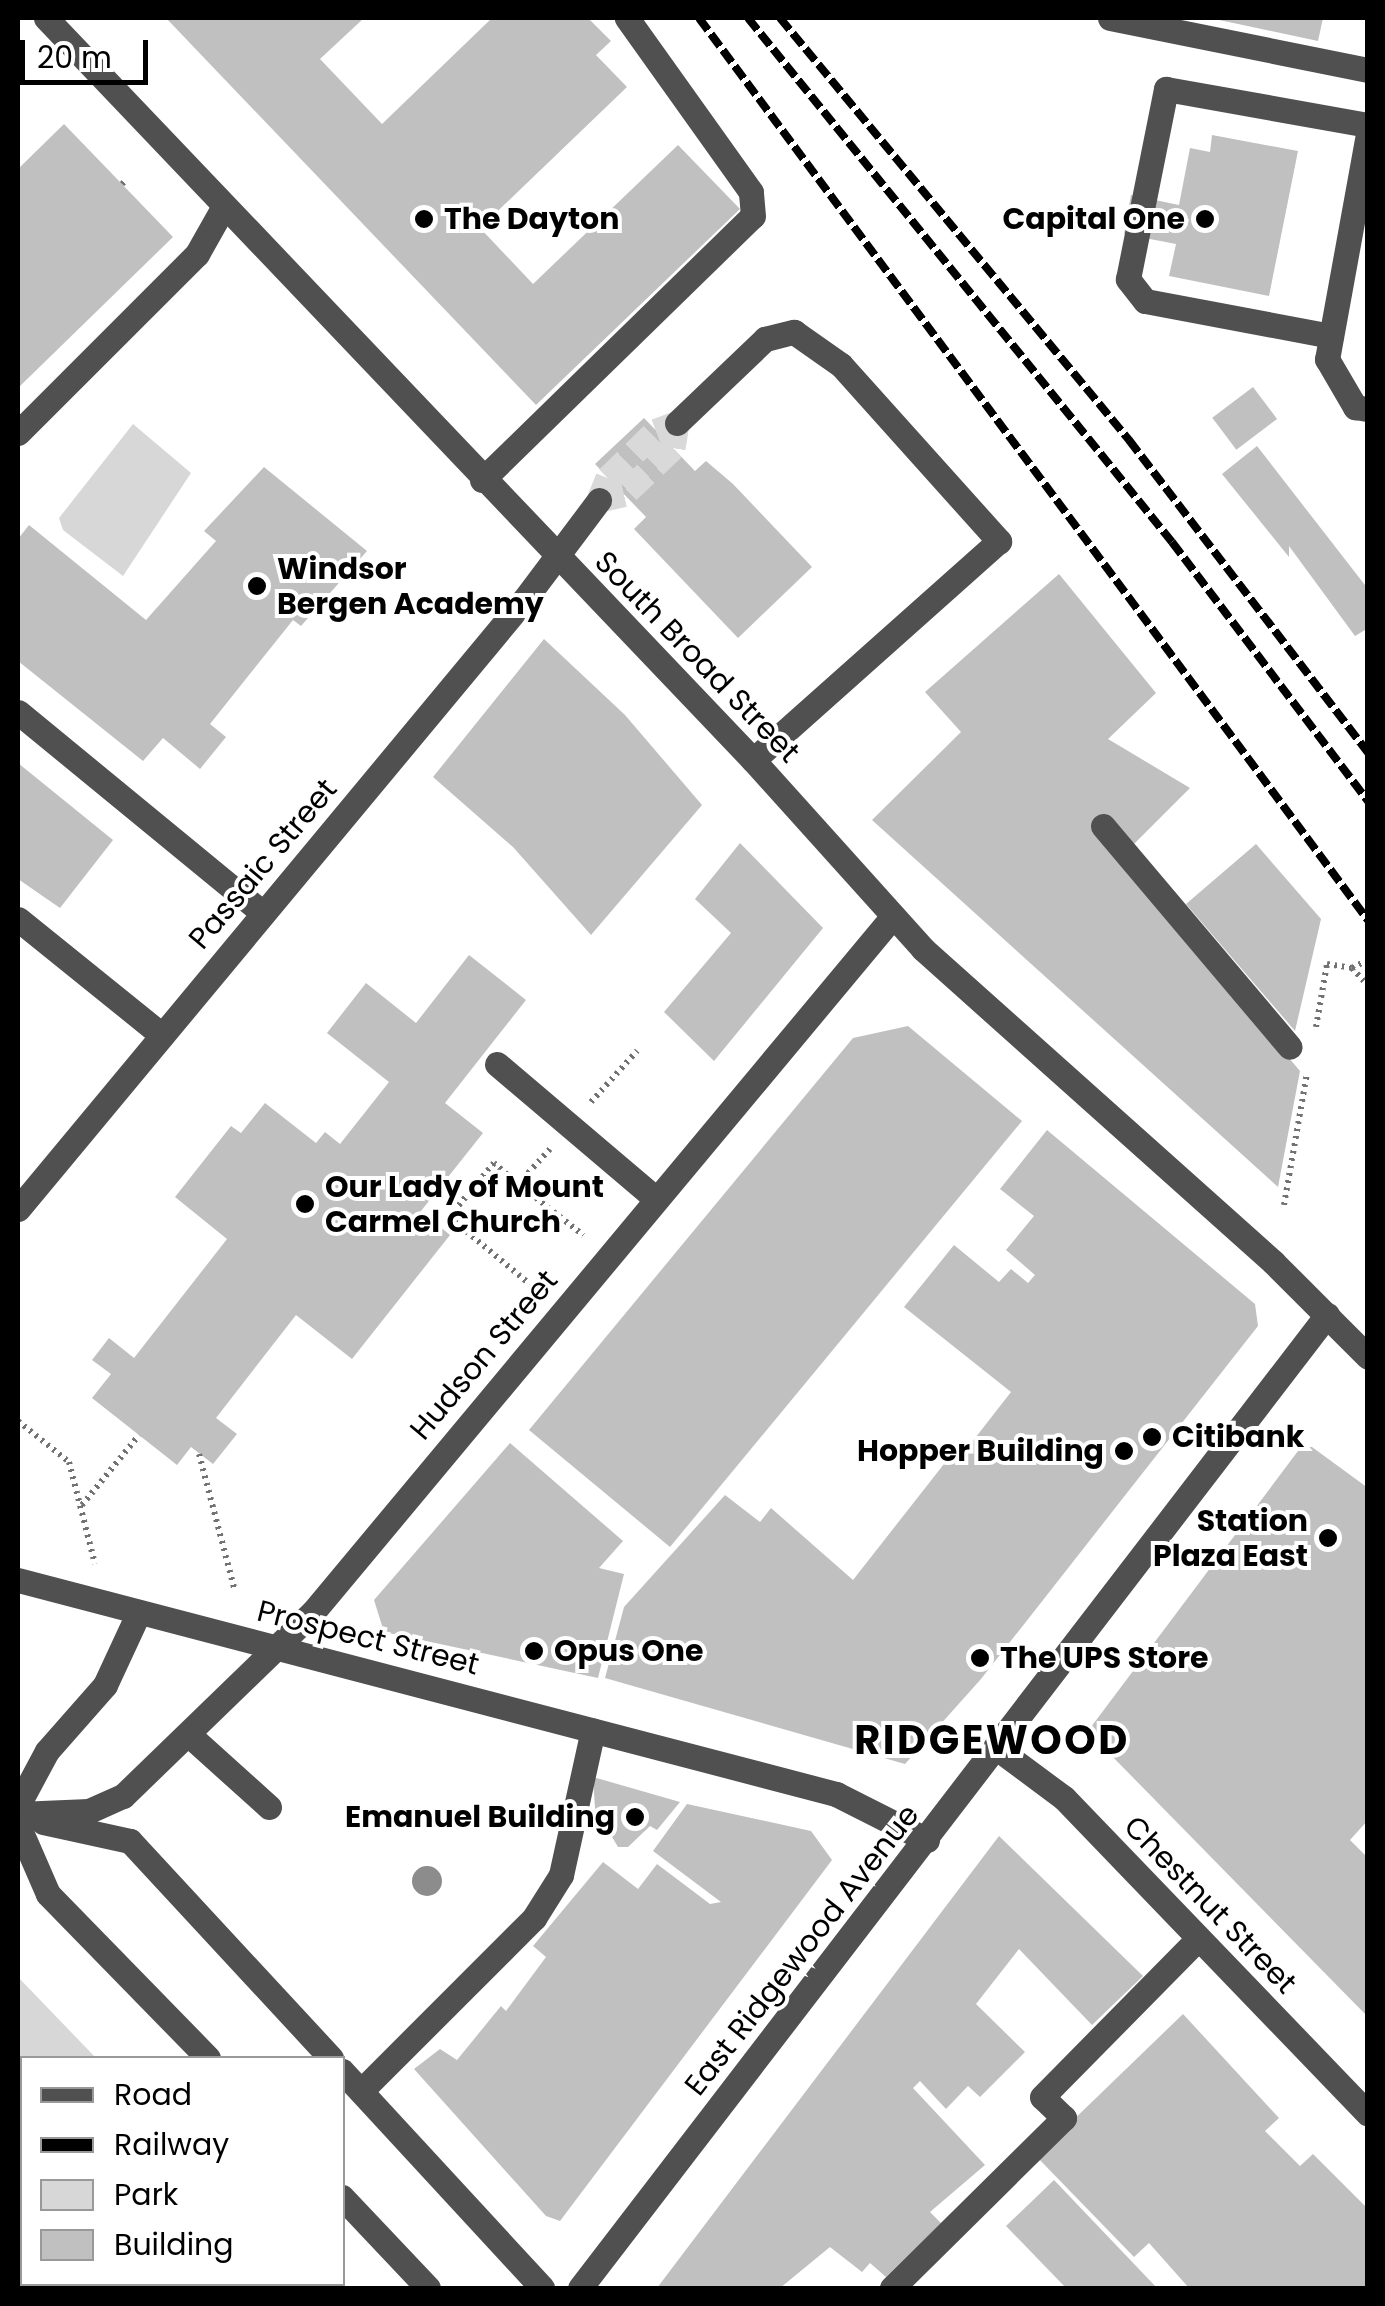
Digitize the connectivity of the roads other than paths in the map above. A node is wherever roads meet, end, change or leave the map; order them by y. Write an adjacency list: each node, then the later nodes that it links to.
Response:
1 (46, 18): 7 (street, South Broad Street)
2 (627, 18): 12 (street)
3 (1110, 18): 4 (street)
4 (1368, 70)
5 (1368, 125): 8 (street)
6 (1368, 134): 8 (street)
7 (224, 206): 11 (street); 12 (street, South Broad Street)
8 (1331, 336): 9 (street)
9 (1368, 409)
10 (677, 423): 16 (street)
11 (18, 433)
12 (482, 480): 14 (street, South Broad Street)
13 (598, 500): 14 (street, Passaic Street)
14 (554, 557): 16 (street, South Broad Street); 18 (street, Passaic Street)
15 (18, 712): 18 (street)
16 (754, 760): 19 (street, South Broad Street)
17 (1103, 826): 22 (street)
18 (263, 913): 21 (street, Passaic Street)
19 (893, 916): 24 (street, Hudson Street); 26 (street, South Broad Street)
20 (18, 919): 21 (street)
21 (162, 1035): 25 (street, Passaic Street)
22 (1290, 1047)
23 (497, 1064): 24 (street)
24 (656, 1199): 30 (street, Hudson Street)
25 (18, 1209)
26 (1326, 1315): 27 (street, South Broad Street); 33 (street, East Ridgewood Avenue)
27 (1368, 1357)
28 (18, 1580): 29 (street, Prospect Street)
29 (138, 1614): 30 (street, Prospect Street); 34 (street)
30 (274, 1647): 31 (street, Prospect Street); 32 (street, Hudson Street)
31 (593, 1730): 38 (street, Prospect Street); 43 (street)
32 (188, 1734): 35 (street); 36 (street, Hudson Street)
33 (998, 1749): 38 (street, East Ridgewood Avenue); 39 (street, Chestnut Street)
34 (18, 1805)
35 (269, 1807)
36 (18, 1815): 41 (street)
37 (18, 1825): 40 (street)
38 (927, 1840): 48 (street, East Ridgewood Avenue)
39 (1196, 1941): 44 (street, Chestnut Street); 49 (street)
40 (206, 2056)
41 (329, 2056)
42 (345, 2074): 43 (street)
43 (361, 2091): 47 (street)
44 (1368, 2114)
45 (345, 2200): 46 (street)
46 (428, 2288)
47 (542, 2288)
48 (580, 2288)
49 (892, 2288)

